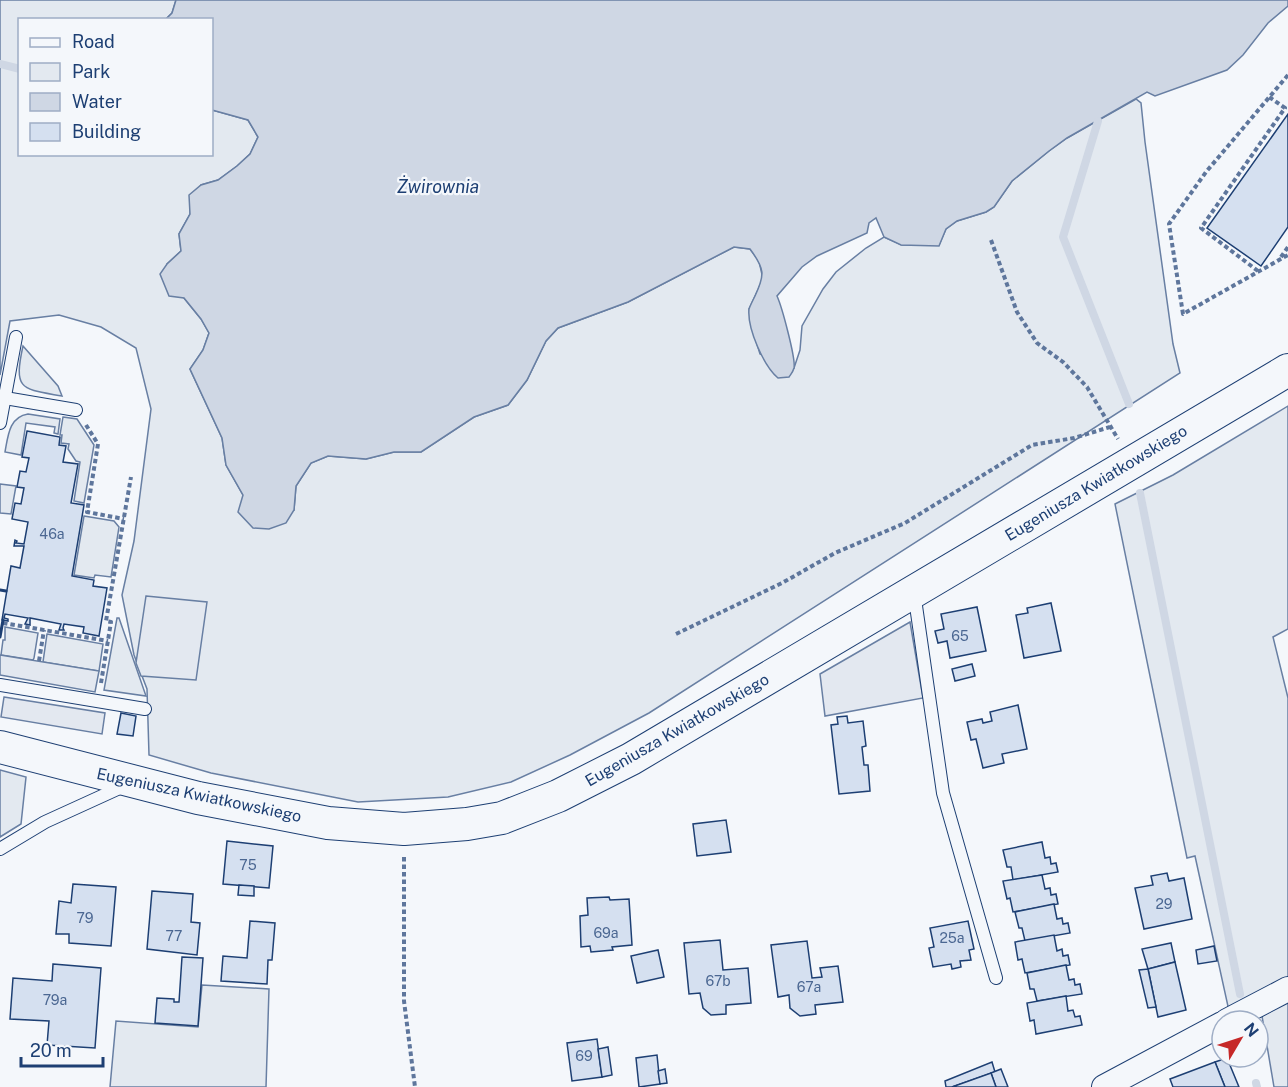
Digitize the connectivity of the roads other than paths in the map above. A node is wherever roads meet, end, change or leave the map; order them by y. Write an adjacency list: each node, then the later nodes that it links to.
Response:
1 (16, 337): 3 (lane)
2 (1288, 370): 6 (street, Eugeniusza Kwiatkowskiego)
3 (4, 398): 4 (lane); 5 (lane)
4 (76, 410)
5 (0, 423)
6 (914, 591): 10 (street, Eugeniusza Kwiatkowskiego); 12 (lane)
7 (0, 686): 8 (lane)
8 (145, 709)
9 (0, 747): 10 (street, Eugeniusza Kwiatkowskiego)
10 (132, 782): 11 (lane)
11 (0, 849)
12 (996, 978)
13 (1288, 989): 14 (street)
14 (1250, 1009)
15 (1210, 1030): 16 (street)
16 (1104, 1087)

